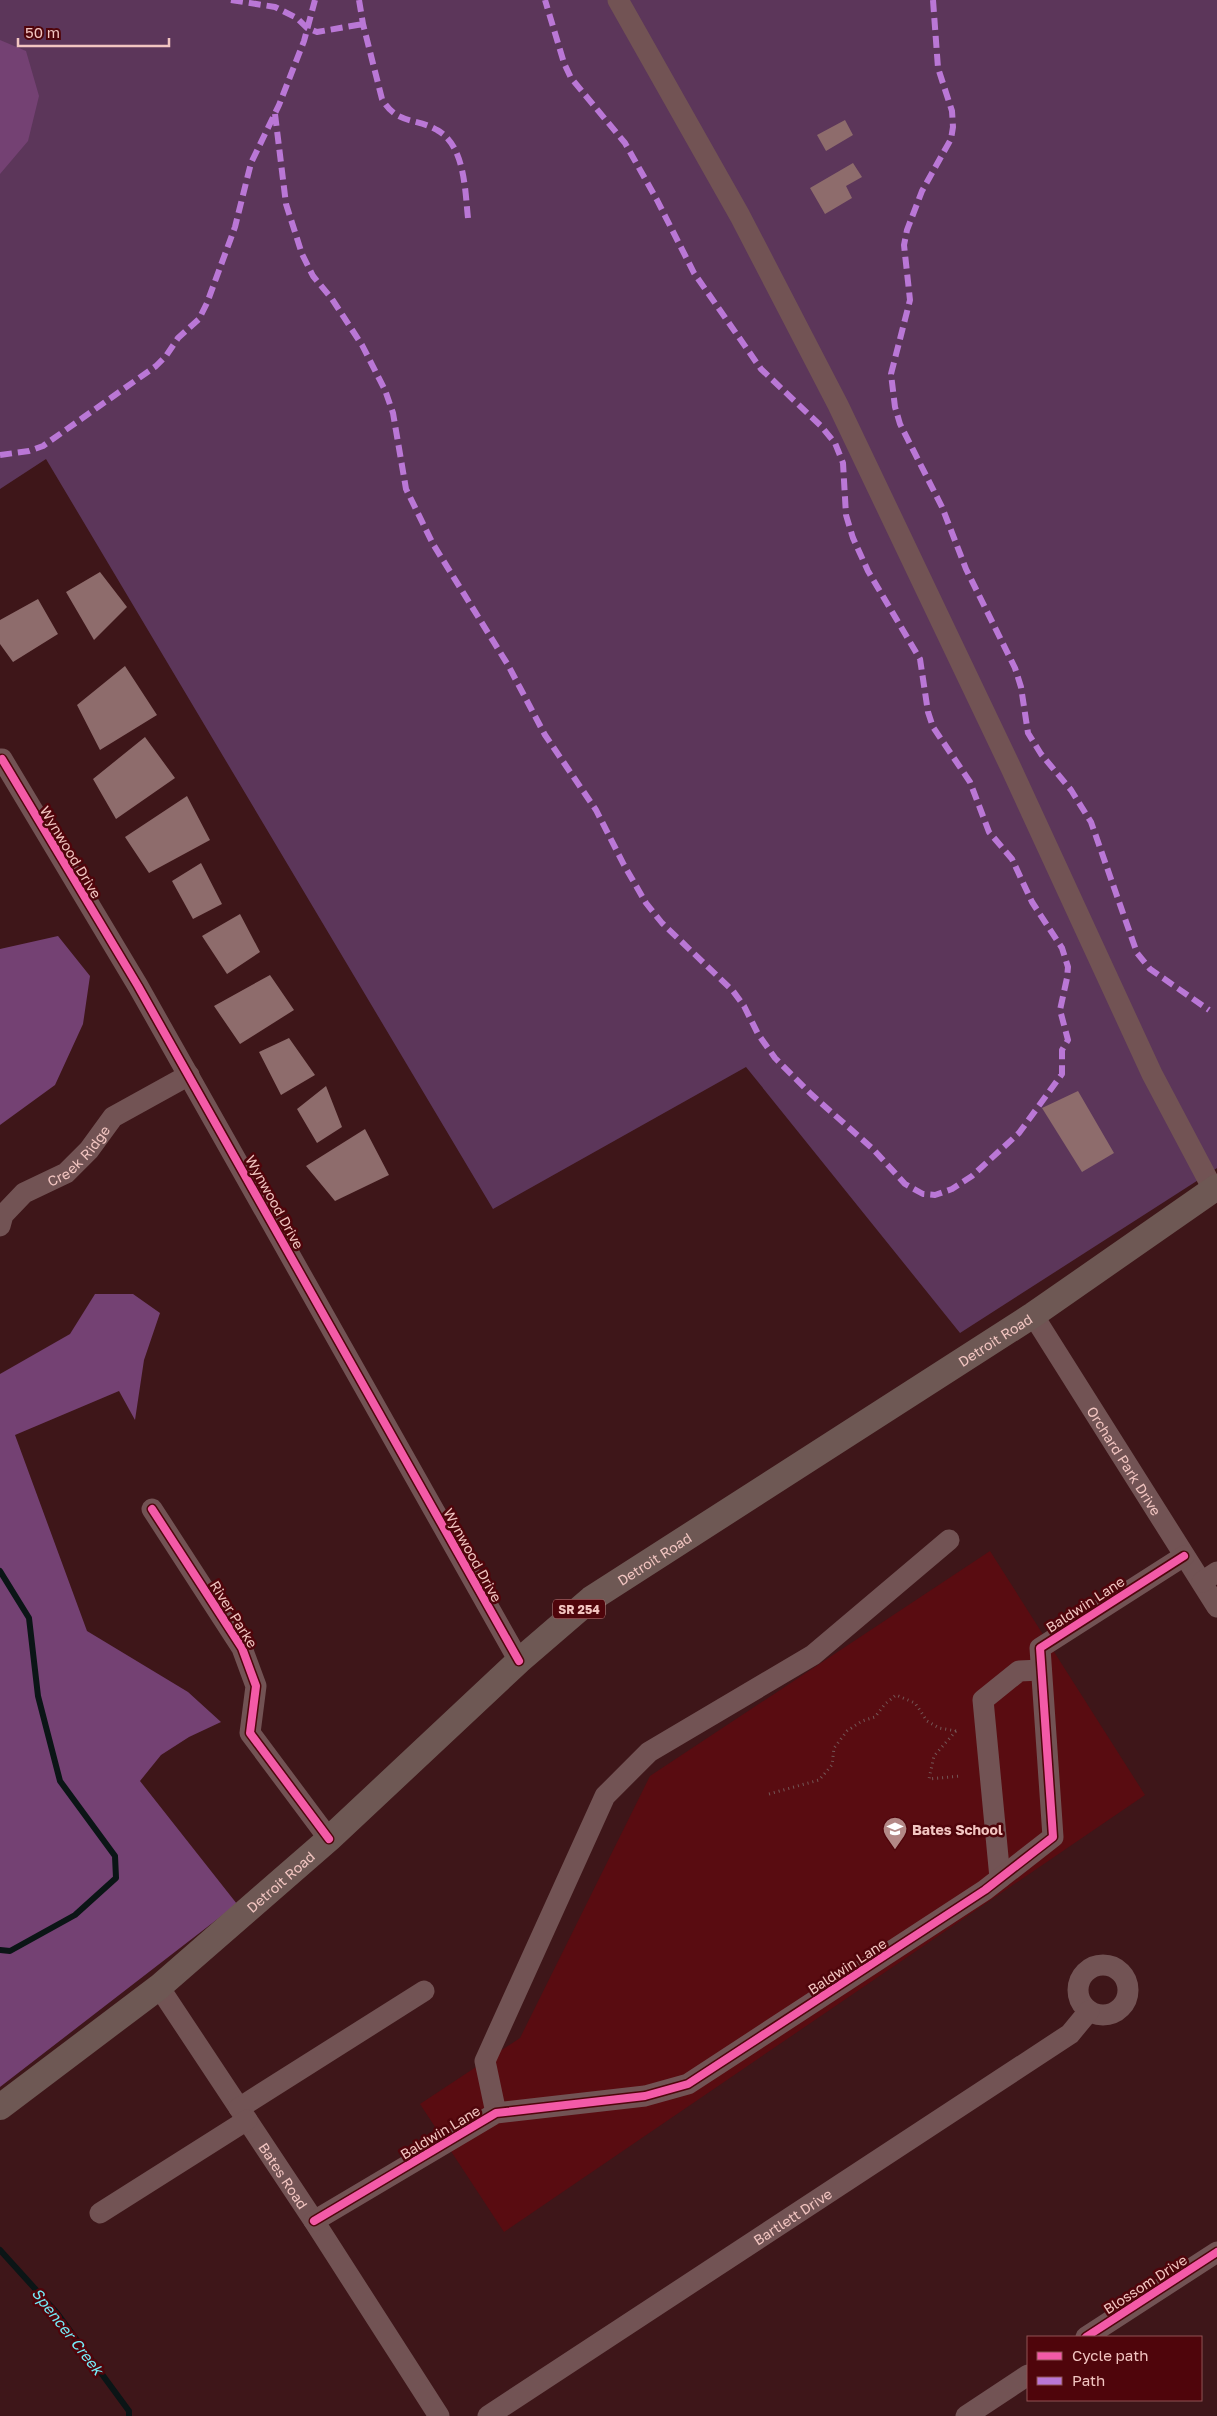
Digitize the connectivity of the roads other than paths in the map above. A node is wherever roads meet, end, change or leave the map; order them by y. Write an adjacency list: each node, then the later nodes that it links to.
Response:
1 (618, 0): 4 (street)
2 (1, 759): 3 (street, Wynwood Drive)
3 (189, 1075): 5 (street, Creek Ridge); 12 (street, Wynwood Drive)
4 (1215, 1188): 6 (main road, Detroit Road / SR 254)
5 (0, 1226)
6 (1033, 1315): 9 (street, Orchard Park Drive); 12 (main road, Detroit Road / SR 254)
7 (152, 1509): 14 (street, River Parke)
8 (950, 1540): 20 (street, Baldwin Lane)
9 (1184, 1556): 10 (street, Orchard Park Drive); 13 (street, Baldwin Lane)
10 (1209, 1577): 11 (street, Orchard Park Drive)
11 (1217, 1606)
12 (519, 1661): 14 (main road, Detroit Road / SR 254)
13 (1041, 1670): 15 (street, Baldwin Lane); 15 (street)
14 (329, 1839): 16 (main road, Detroit Road / SR 254)
15 (1000, 1878): 20 (street, Baldwin Lane)
16 (159, 1987): 19 (main road, Detroit Road / SR 254); 21 (street, Bates Road)
17 (424, 1991): 21 (street)
18 (1089, 2011): 28 (street, Bartlett Drive)
19 (0, 2107)
20 (496, 2113): 23 (street, Baldwin Lane)
21 (243, 2114): 22 (street); 23 (street, Bates Road)
22 (100, 2213)
23 (314, 2221): 27 (street, Bates Road)
24 (1217, 2252): 25 (street, Blossom Drive)
25 (1088, 2336)
26 (1027, 2376): 29 (street)
27 (440, 2416)
28 (488, 2416)
29 (966, 2416)

